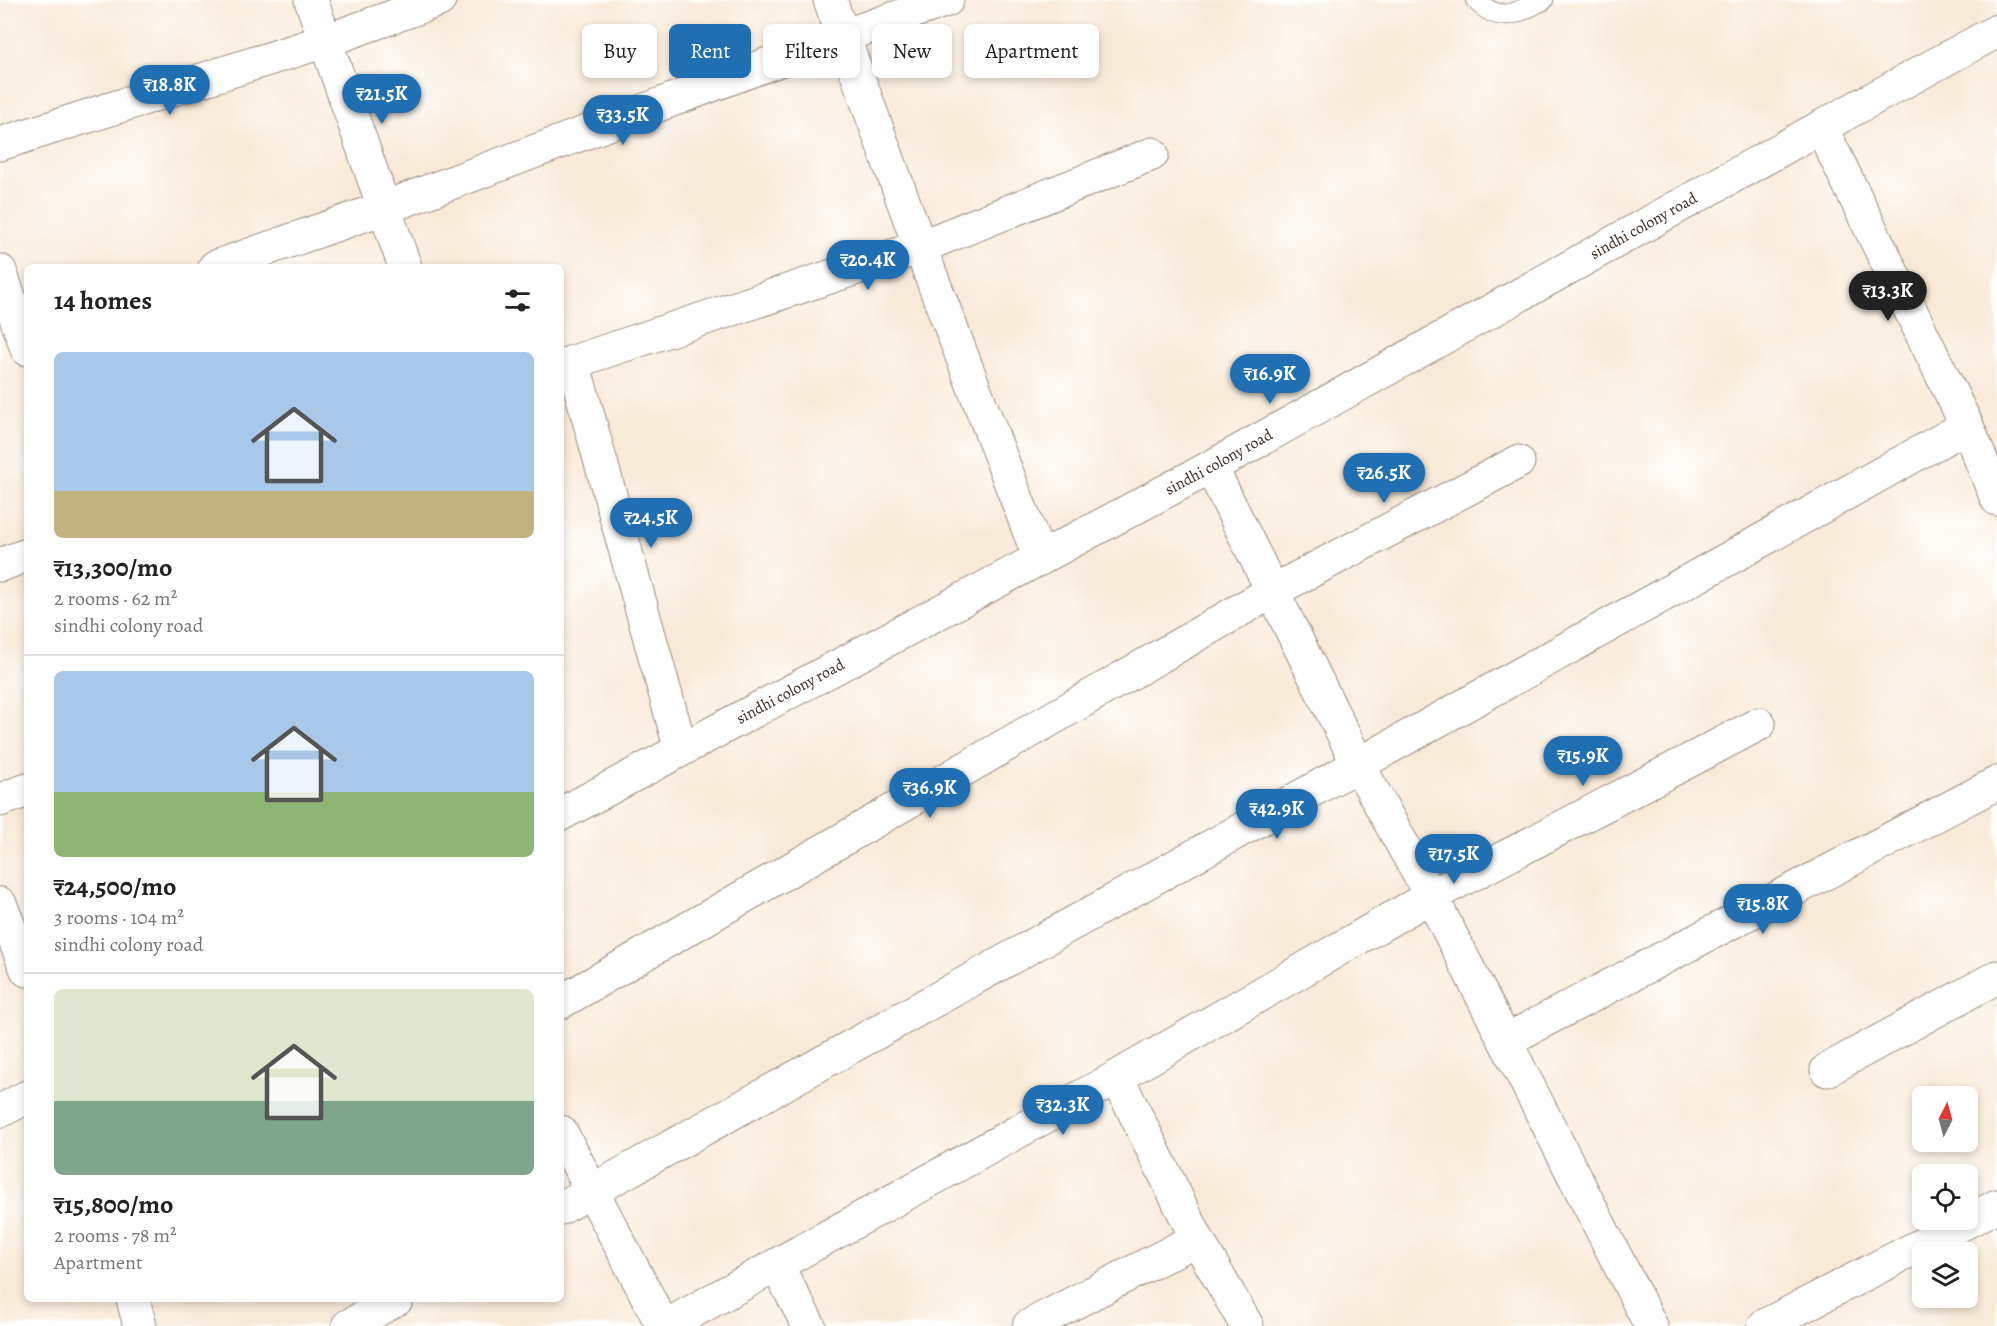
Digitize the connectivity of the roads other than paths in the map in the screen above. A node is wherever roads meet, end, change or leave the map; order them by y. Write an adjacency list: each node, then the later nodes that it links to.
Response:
1 (311, 0): 10 (street)
2 (439, 0): 10 (street)
3 (830, 0): 7 (street)
4 (947, 0): 8 (street)
5 (1476, 0): 6 (lane)
6 (1543, 0)
7 (839, 24)
8 (860, 30)
9 (1997, 31): 13 (street, sindhi colony road)
10 (325, 40): 14 (street); 16 (street)
11 (763, 66): 16 (street)
12 (858, 78): 17 (street)
13 (1821, 127): 23 (street); 25 (street, sindhi colony road)
14 (0, 144)
15 (1152, 154): 17 (street)
16 (384, 208): 18 (street); 19 (street)
17 (920, 247): 22 (street); 28 (street)
18 (224, 264)
19 (404, 264)
20 (0, 271): 21 (street)
21 (18, 331)
22 (567, 364): 32 (street)
23 (1967, 426): 26 (street); 33 (street)
24 (1518, 462): 30 (street)
25 (1211, 467): 28 (street, sindhi colony road); 30 (street)
26 (1997, 498)
27 (24, 556): 29 (street)
28 (1040, 559): 32 (street, sindhi colony road)
29 (0, 565)
30 (1273, 591): 33 (street); 42 (street)
31 (1759, 724): 38 (street)
32 (681, 750): 37 (street, sindhi colony road)
33 (1359, 766): 38 (street); 49 (street)
34 (1997, 783): 43 (street)
35 (24, 791): 36 (street)
36 (0, 800)
37 (564, 812)
38 (1431, 896): 43 (street); 45 (street)
39 (0, 903): 40 (street)
40 (24, 963)
41 (1997, 977): 44 (street)
42 (564, 1000)
43 (1505, 1041): 62 (street)
44 (1827, 1070)
45 (1117, 1077): 52 (street); 53 (street)
46 (24, 1098): 47 (street)
47 (0, 1110)
48 (564, 1137): 49 (street)
49 (593, 1190): 50 (street); 58 (street)
50 (564, 1206)
51 (1997, 1206): 63 (street)
52 (1197, 1239): 60 (street); 61 (street)
53 (777, 1266): 58 (street); 59 (street)
54 (134, 1302): 56 (street)
55 (392, 1302): 57 (street)
56 (140, 1326)
57 (348, 1326)
58 (665, 1326)
59 (809, 1326)
60 (1029, 1326)
61 (1247, 1326)
62 (1651, 1326)
63 (1764, 1326)

